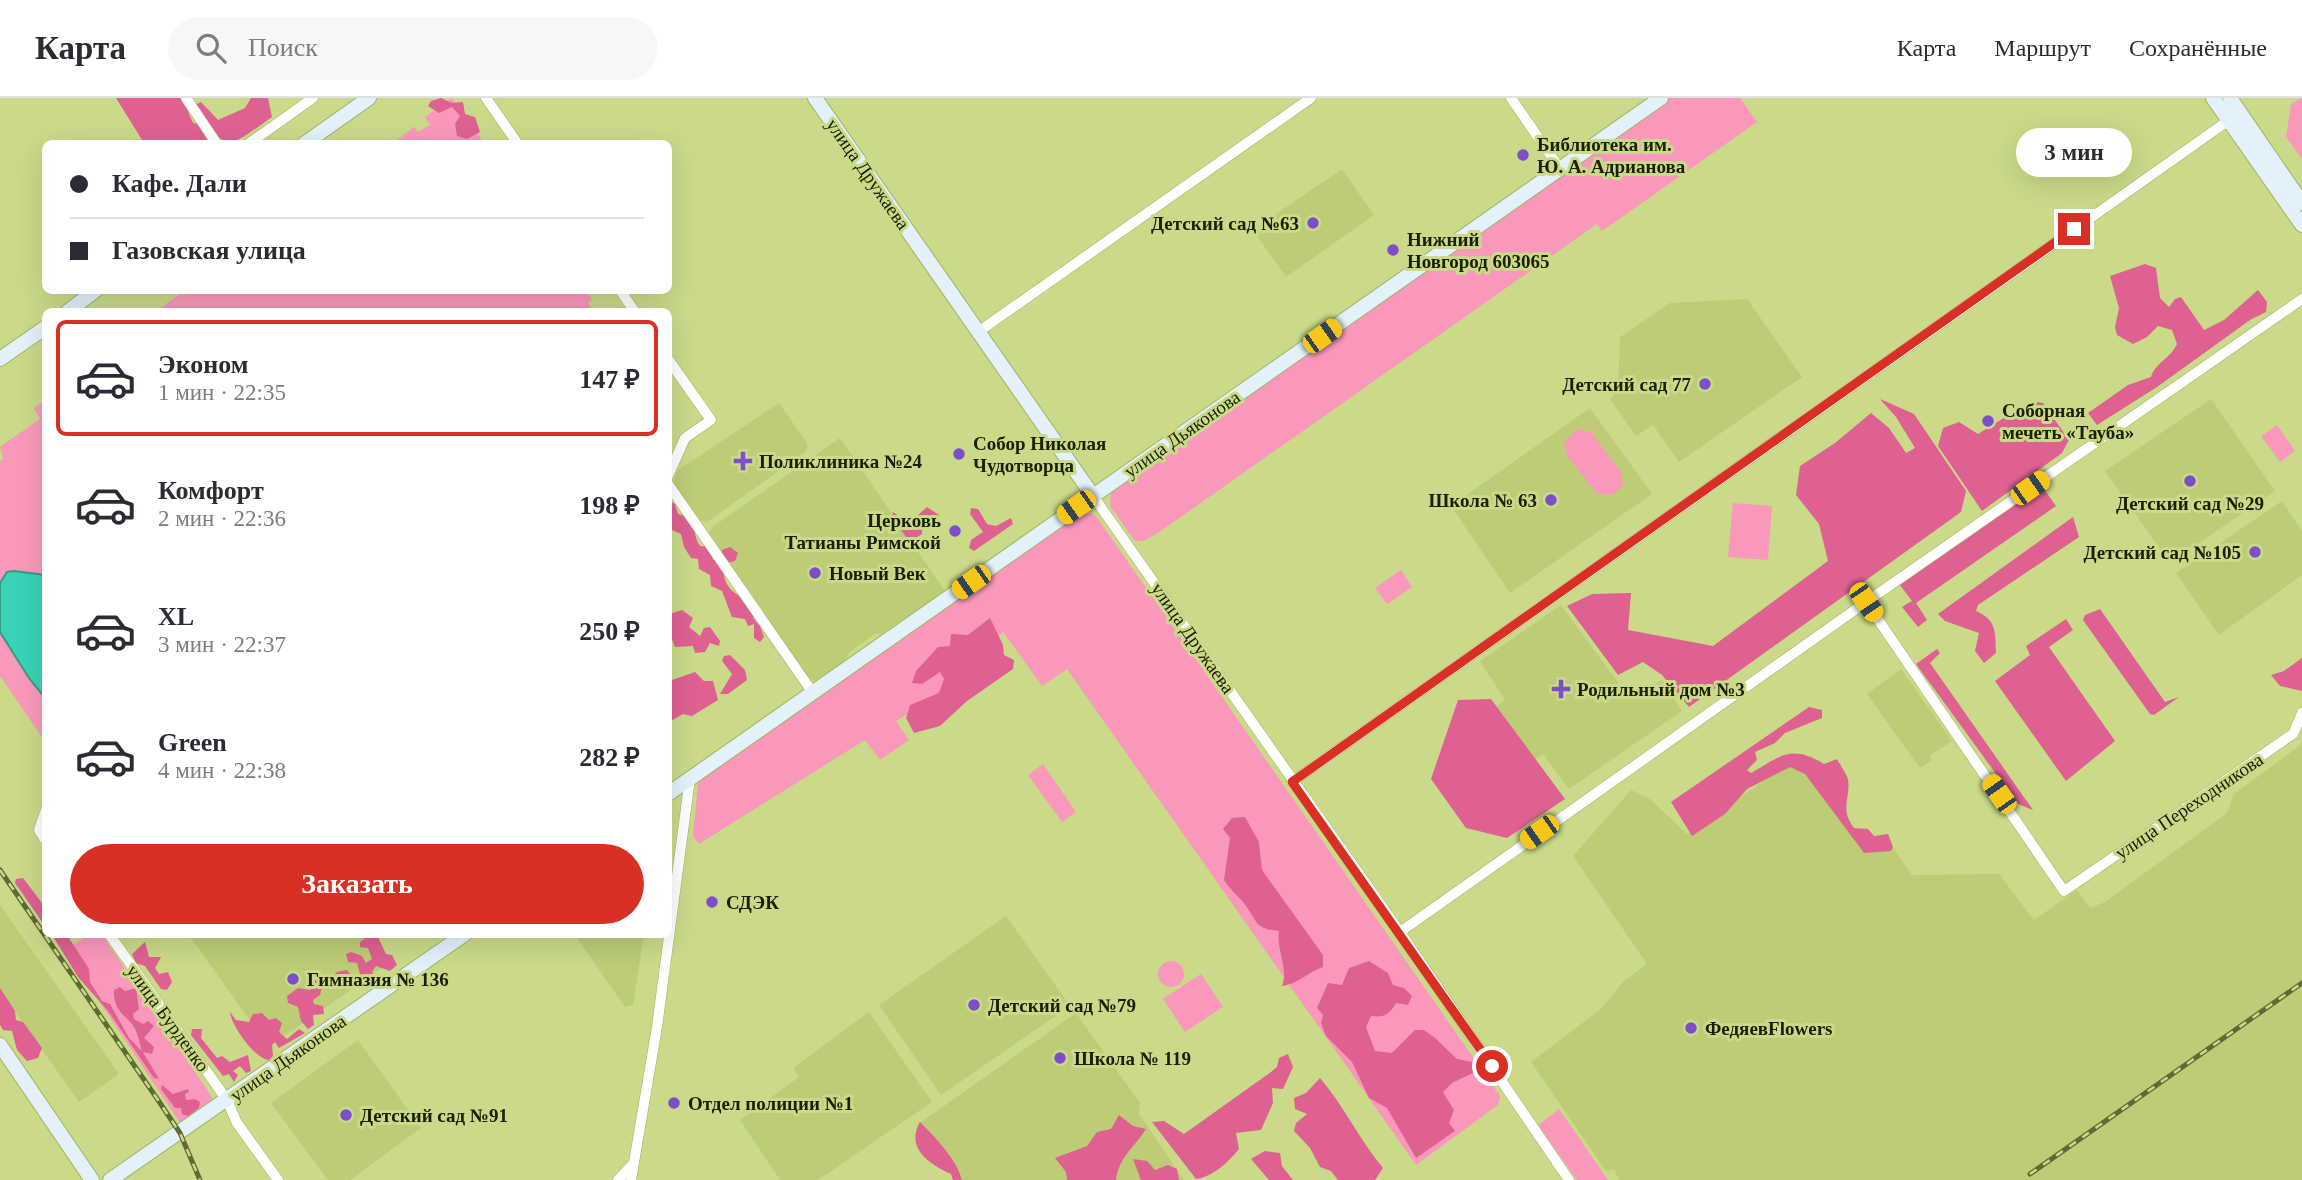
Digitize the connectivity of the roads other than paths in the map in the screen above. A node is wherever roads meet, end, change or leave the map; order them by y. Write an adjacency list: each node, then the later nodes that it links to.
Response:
1 (186, 98): 12 (street)
2 (313, 98): 13 (street)
3 (369, 98): 14 (main road)
4 (486, 98): 15 (street)
5 (815, 98): 23 (main road, улица Дружаева)
6 (1311, 98): 23 (street)
7 (1511, 98): 16 (street)
8 (1661, 98): 16 (main road, улица Дьяконова)
9 (2213, 98): 11 (main road)
10 (2230, 98): 11 (main road)
11 (2234, 116): 17 (main road); 18 (main road); 33 (street)
12 (214, 140)
13 (254, 140)
14 (310, 140)
15 (515, 140)
16 (1560, 170): 28 (main road, улица Дьяконова)
17 (2302, 203)
18 (2302, 225)
19 (91, 294): 21 (main road)
20 (2302, 299): 29 (street)
21 (72, 308)
22 (42, 330): 24 (main road)
23 (978, 332): 28 (main road, улица Дружаева)
24 (0, 359)
25 (672, 365): 26 (street)
26 (672, 467)
27 (672, 491): 30 (street)
28 (1093, 496): 30 (main road, улица Дьяконова); 33 (street, улица Дружаева)
29 (1866, 602): 31 (street, улица Переходникова); 36 (street)
30 (813, 693): 32 (main road, улица Дьяконова)
31 (2302, 713)
32 (690, 778): 34 (main road, улица Дьяконова); 35 (street)
33 (1292, 782): 36 (street, улица Дружаева)
34 (672, 791)
35 (672, 914)
36 (1400, 932): 48 (street, улица Дружаева)
37 (112, 938): 41 (street, улица Бурденко)
38 (459, 938): 41 (main road, улица Дьяконова)
39 (669, 938): 42 (street)
40 (0, 1045): 43 (main road)
41 (227, 1100): 44 (main road, улица Дьяконова); 45 (street, улица Бурденко)
42 (632, 1164): 46 (street); 47 (street)
43 (92, 1180)
44 (110, 1180)
45 (278, 1180)
46 (618, 1180)
47 (631, 1180)
48 (1569, 1180)

